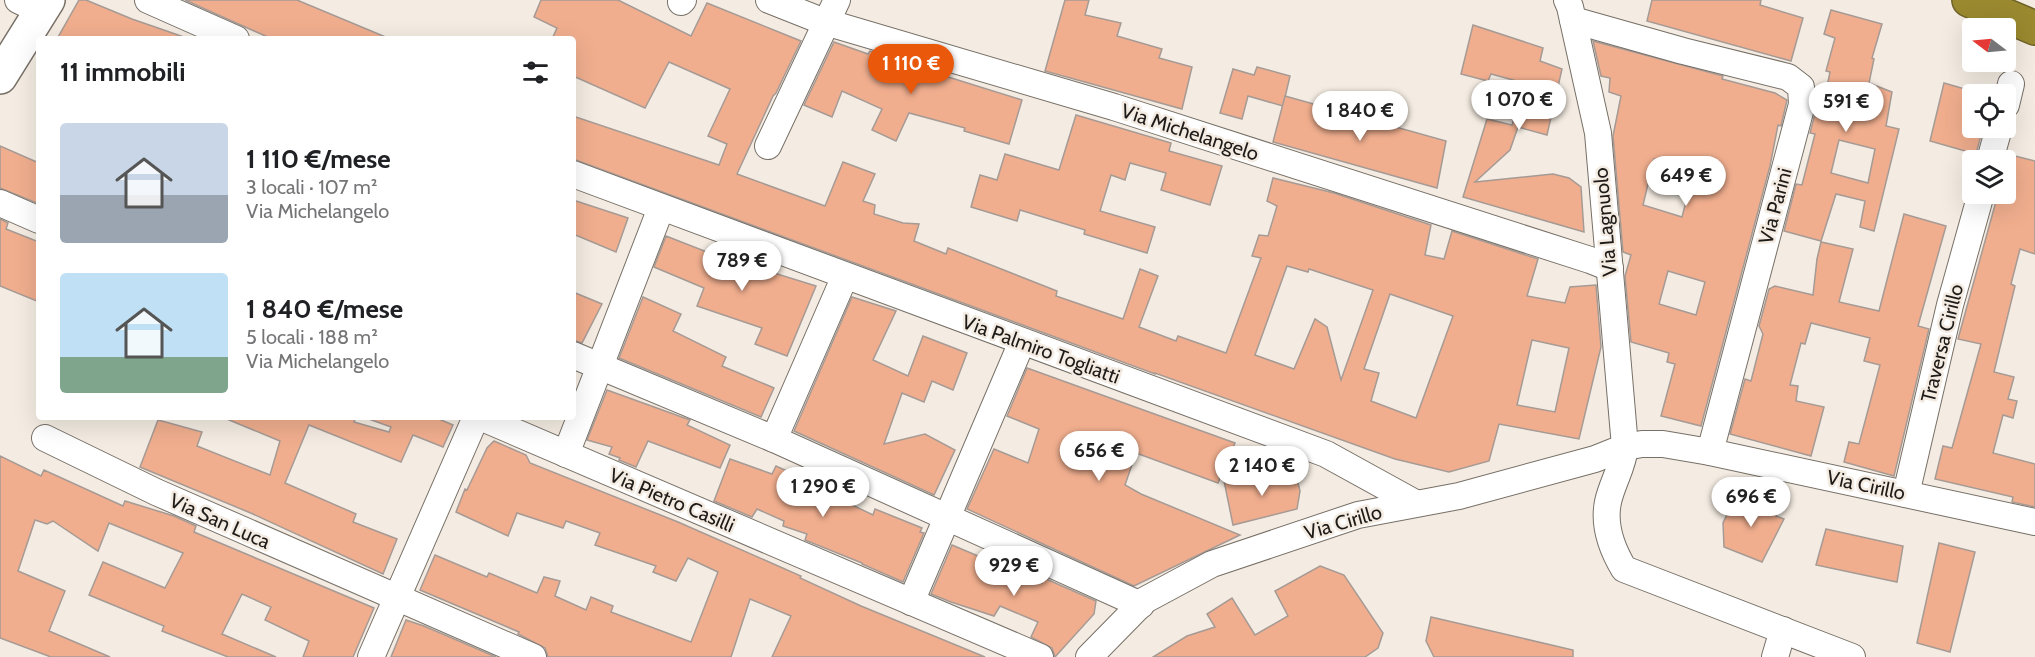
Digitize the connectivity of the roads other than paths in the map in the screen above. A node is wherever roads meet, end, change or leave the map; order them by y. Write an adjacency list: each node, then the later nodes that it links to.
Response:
1 (148, 0): 8 (street)
2 (769, 0): 6 (street, Via Michelangelo)
3 (1969, 0): 7 (highway)
4 (36, 4): 9 (street)
5 (1570, 10): 16 (street, Via Lagnuolo); 26 (street, Via Parini)
6 (832, 11): 10 (street); 16 (street, Via Michelangelo)
7 (2035, 28)
8 (229, 36)
9 (0, 77)
10 (768, 146)
11 (576, 175): 14 (street, Via Palmiro Togliatti)
12 (0, 202): 15 (street)
13 (1978, 204): 28 (street, Traversa Cirillo)
14 (662, 208): 17 (street, Via Palmiro Togliatti); 20 (street)
15 (36, 219)
16 (1610, 268): 25 (street, Via Lagnuolo)
17 (845, 276): 18 (street, Via Palmiro Togliatti); 24 (street)
18 (1022, 342): 29 (street, Via Palmiro Togliatti); 30 (street)
19 (576, 356): 20 (street)
20 (600, 367): 24 (street); 27 (street)
21 (477, 420): 32 (street, Via Pietro Casilli)
22 (485, 420): 27 (street, Via Pietro Casilli)
23 (45, 438): 32 (street, Via San Luca)
24 (774, 439): 30 (street)
25 (1625, 447): 26 (street, Via Cirillo); 29 (street, Via Cirillo); 35 (street)
26 (1710, 452): 28 (street, Via Cirillo)
27 (566, 454): 33 (street, Via Pietro Casilli)
28 (1906, 494): 31 (street, Via Cirillo)
29 (1415, 503): 34 (street, Via Cirillo)
30 (948, 518): 33 (street); 34 (street)
31 (2035, 522)
32 (396, 598): 36 (street); 37 (street, Via San Luca)
33 (911, 602): 38 (street, Via Pietro Casilli)
34 (1141, 605): 39 (street, Via Cirillo)
35 (1783, 630): 40 (street); 41 (street)
36 (371, 657)
37 (533, 657)
38 (1040, 657)
39 (1089, 657)
40 (1775, 657)
41 (1852, 657)

